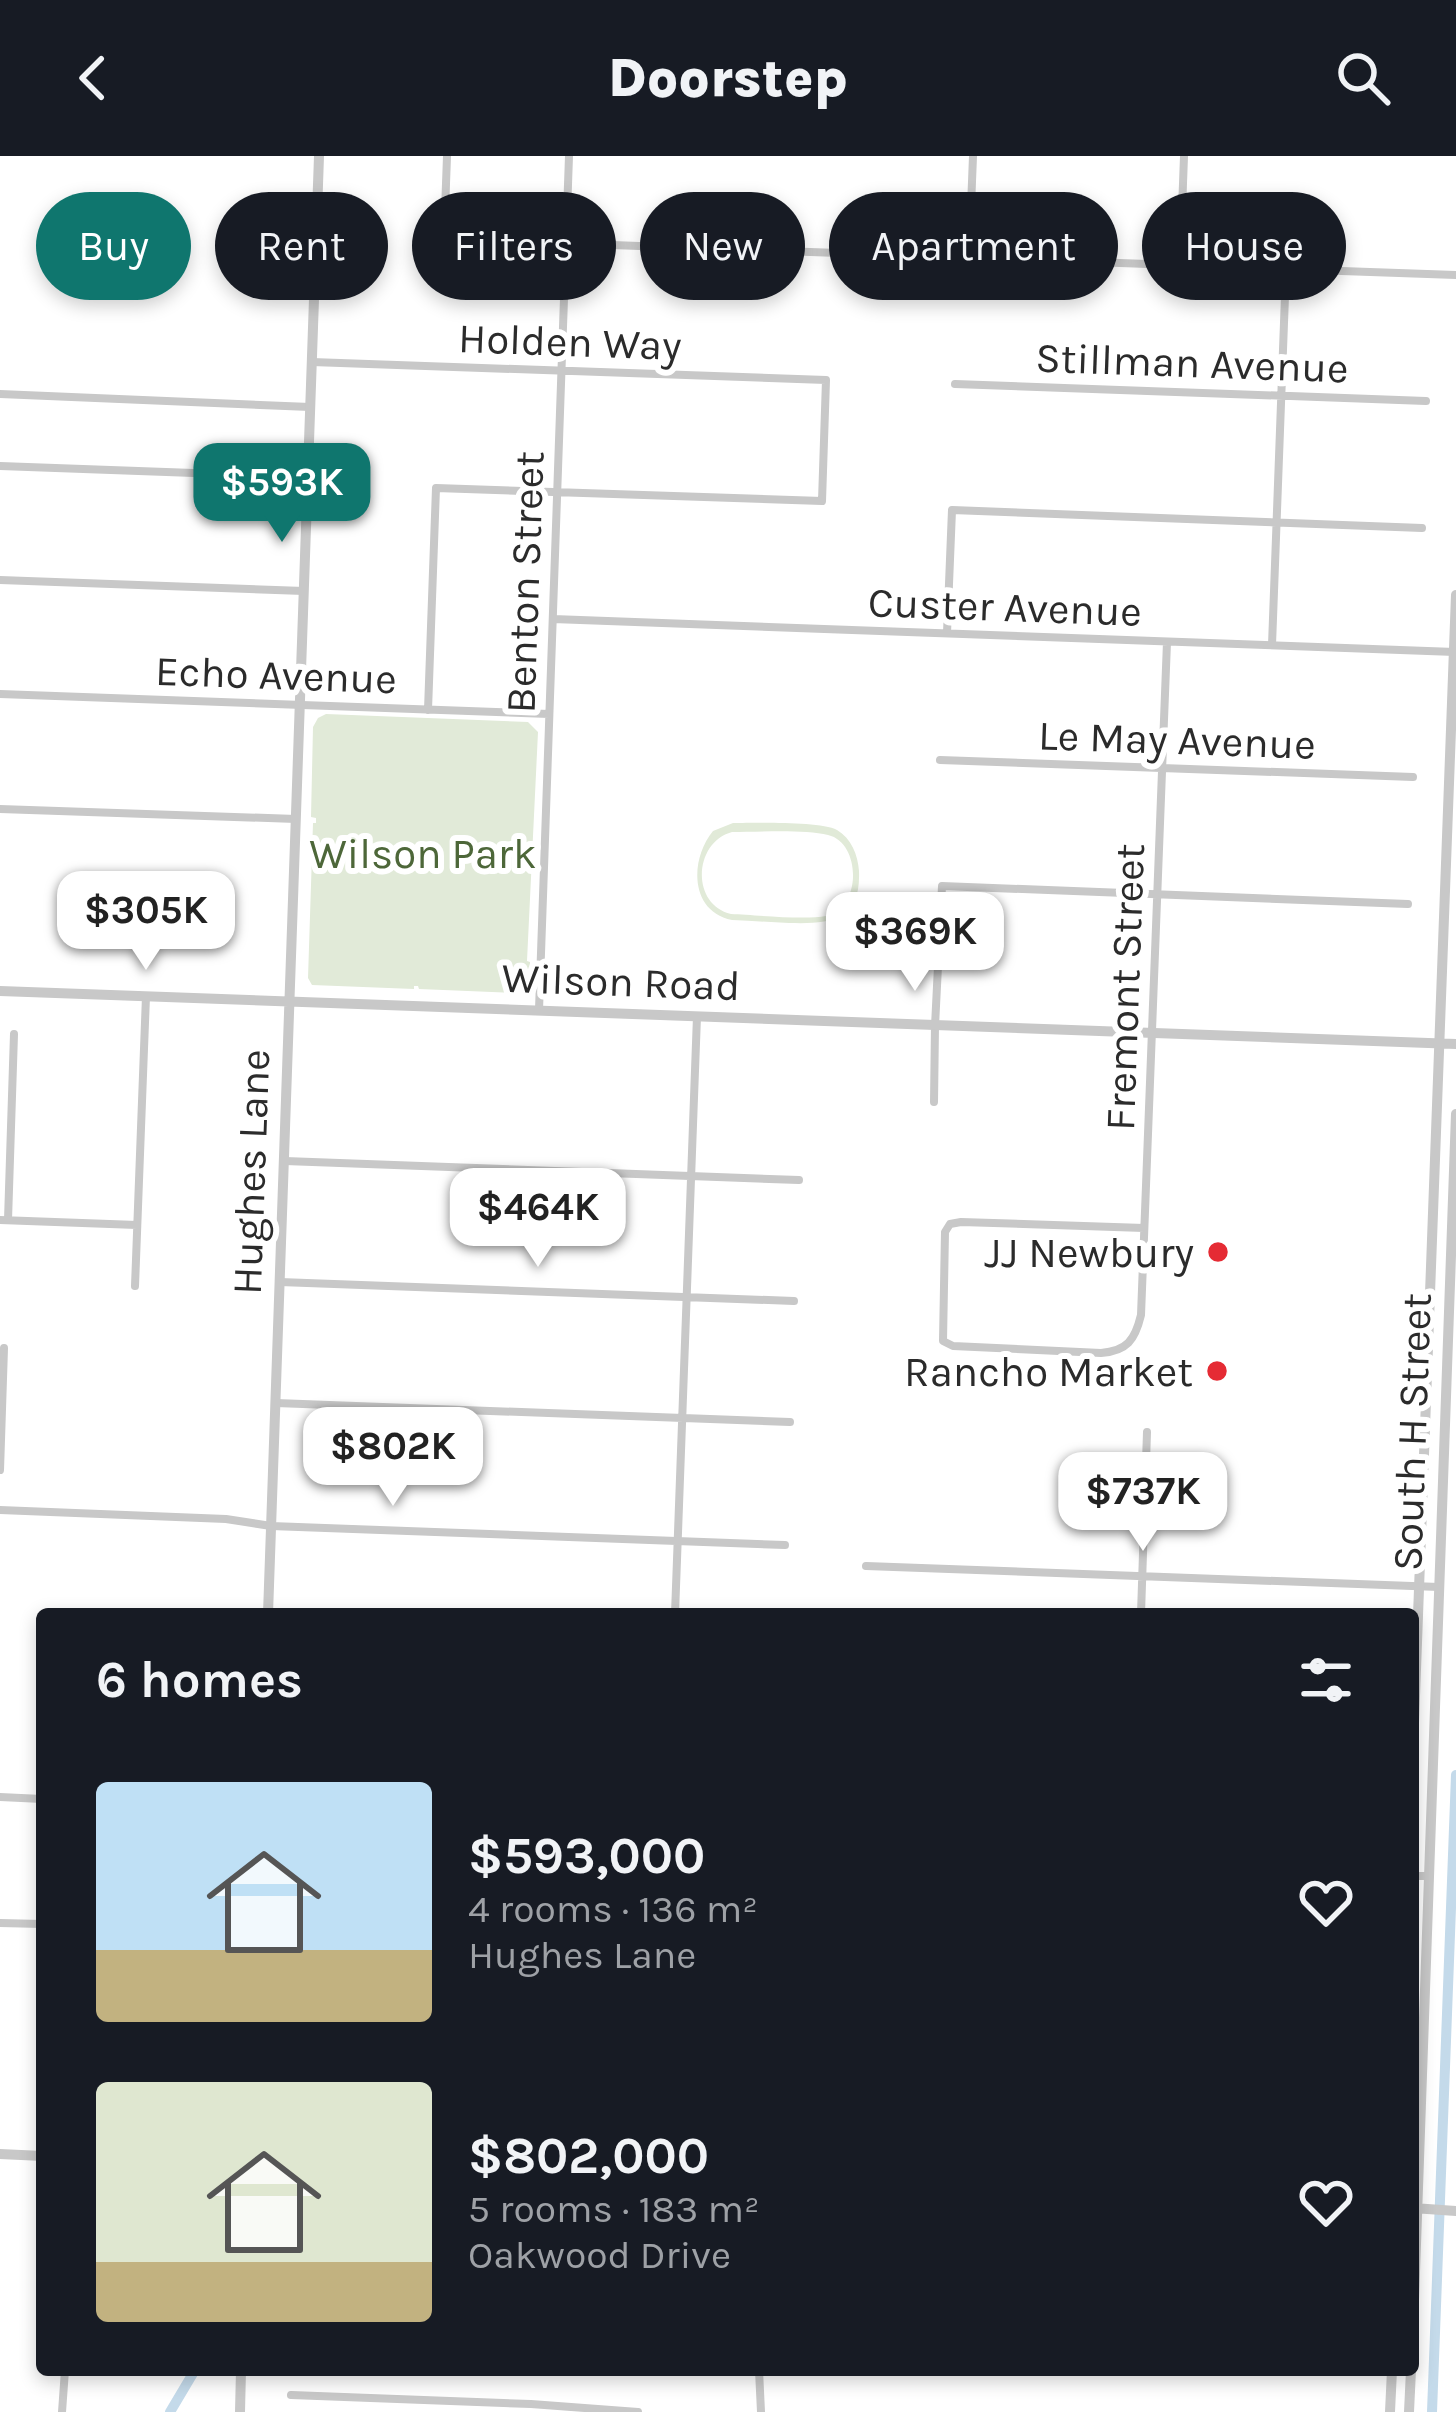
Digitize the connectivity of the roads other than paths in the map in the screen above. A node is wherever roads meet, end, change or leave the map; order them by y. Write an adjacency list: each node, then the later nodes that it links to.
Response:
1 (319, 156): 16 (street, Hughes Lane)
2 (447, 156): 6 (street)
3 (569, 156): 7 (street, Benton Street)
4 (973, 156): 8 (street)
5 (1184, 156): 9 (street)
6 (446, 192)
7 (568, 192)
8 (972, 192)
9 (1183, 192)
10 (616, 245): 11 (street)
11 (829, 253)
12 (1346, 271): 13 (street)
13 (1456, 275)
14 (564, 300): 17 (street, Benton Street)
15 (1285, 300): 20 (street)
16 (312, 362): 17 (street, Holden Way); 22 (street, Hughes Lane)
17 (561, 371): 25 (street, Benton Street); 25 (street, Holden Way)
18 (955, 384): 20 (street, Stillman Avenue)
19 (0, 394): 22 (street)
20 (1281, 396): 21 (street, Stillman Avenue); 26 (street)
21 (1426, 401)
22 (310, 407): 24 (street, Hughes Lane)
23 (0, 466): 24 (street)
24 (308, 477): 29 (street, Hughes Lane)
25 (557, 492): 31 (street, Benton Street); 38 (street)
26 (1277, 522): 27 (street); 32 (street); 34 (street)
27 (1422, 528)
28 (0, 580): 29 (street)
29 (304, 591): 37 (street, Hughes Lane)
30 (1456, 595): 35 (street, South H Street)
31 (553, 620): 32 (street, Custer Avenue); 39 (street, Benton Street)
32 (947, 633): 33 (street, Custer Avenue)
33 (1167, 641): 34 (street, Custer Avenue); 41 (street, Fremont Street)
34 (1272, 645): 35 (street, Custer Avenue)
35 (1455, 652): 55 (street, South H Street)
36 (0, 694): 37 (street, Echo Avenue)
37 (300, 705): 38 (street, Echo Avenue); 44 (street, Hughes Lane)
38 (428, 710): 39 (street, Echo Avenue)
39 (549, 714): 50 (street, Benton Street)
40 (940, 760): 41 (street, Le May Avenue)
41 (1162, 768): 42 (street, Le May Avenue); 45 (street, Fremont Street)
42 (1413, 777)
43 (0, 808): 44 (street)
44 (296, 820): 49 (street, Hughes Lane)
45 (1158, 895): 46 (street); 52 (street); 53 (street, Fremont Street)
46 (1408, 904)
47 (0, 991): 48 (street, Wilson Road)
48 (146, 996): 49 (street, Wilson Road); 63 (street)
49 (290, 1001): 50 (street, Wilson Road); 59 (street, Hughes Lane)
50 (539, 1010): 51 (street, Wilson Road)
51 (697, 1016): 52 (street, Wilson Road); 60 (street)
52 (935, 1026): 53 (street, Wilson Road); 57 (street)
53 (1153, 1033): 55 (street, Wilson Road); 64 (street, Fremont Street)
54 (14, 1034): 62 (street)
55 (1438, 1043): 56 (street, Wilson Road); 81 (street, South H Street)
56 (1456, 1044)
57 (934, 1102)
58 (1456, 1114): 82 (street, South H Street)
59 (284, 1161): 60 (street); 65 (street, Hughes Lane)
60 (691, 1176): 61 (street); 67 (street)
61 (799, 1180)
62 (4, 1220): 63 (street)
63 (137, 1225): 66 (street)
64 (1144, 1228): 64 (street, Fremont Street)
65 (280, 1282): 67 (street); 70 (street, Hughes Lane)
66 (135, 1286)
67 (686, 1297): 68 (street); 71 (street)
68 (794, 1301)
69 (4, 1348): 74 (street)
70 (275, 1403): 71 (street); 76 (street, Hughes Lane)
71 (682, 1418): 72 (street); 77 (street)
72 (790, 1422)
73 (1147, 1432): 80 (street)
74 (0, 1470)
75 (0, 1510): 76 (street)
76 (271, 1526): 77 (street); 83 (street, Hughes Lane)
77 (677, 1541): 78 (street); 84 (street)
78 (785, 1545)
79 (866, 1566): 80 (street)
80 (1142, 1576): 81 (street); 85 (street)
81 (1420, 1586): 82 (street); 86 (street, South H Street)
82 (1438, 1587): 89 (street, South H Street)
83 (268, 1608)
84 (675, 1608)
85 (1141, 1608)
86 (1419, 1609)
87 (0, 1797): 88 (street)
88 (36, 1799)
89 (1420, 1876): 92 (street, South H Street)
90 (0, 1923): 91 (street)
91 (36, 1924)
92 (1419, 1942)
93 (0, 2154): 94 (street)
94 (36, 2156)
95 (1419, 2208): 96 (street)
96 (1456, 2211)
97 (65, 2376): 104 (street)
98 (242, 2376): 105 (street)
99 (759, 2376): 107 (street)
100 (1392, 2376): 108 (street)
101 (1412, 2376): 109 (street)
102 (291, 2395): 103 (street)
103 (466, 2407): 106 (street)
104 (62, 2412)
105 (240, 2412)
106 (638, 2412)
107 (761, 2412)
108 (1390, 2412)
109 (1409, 2412)

